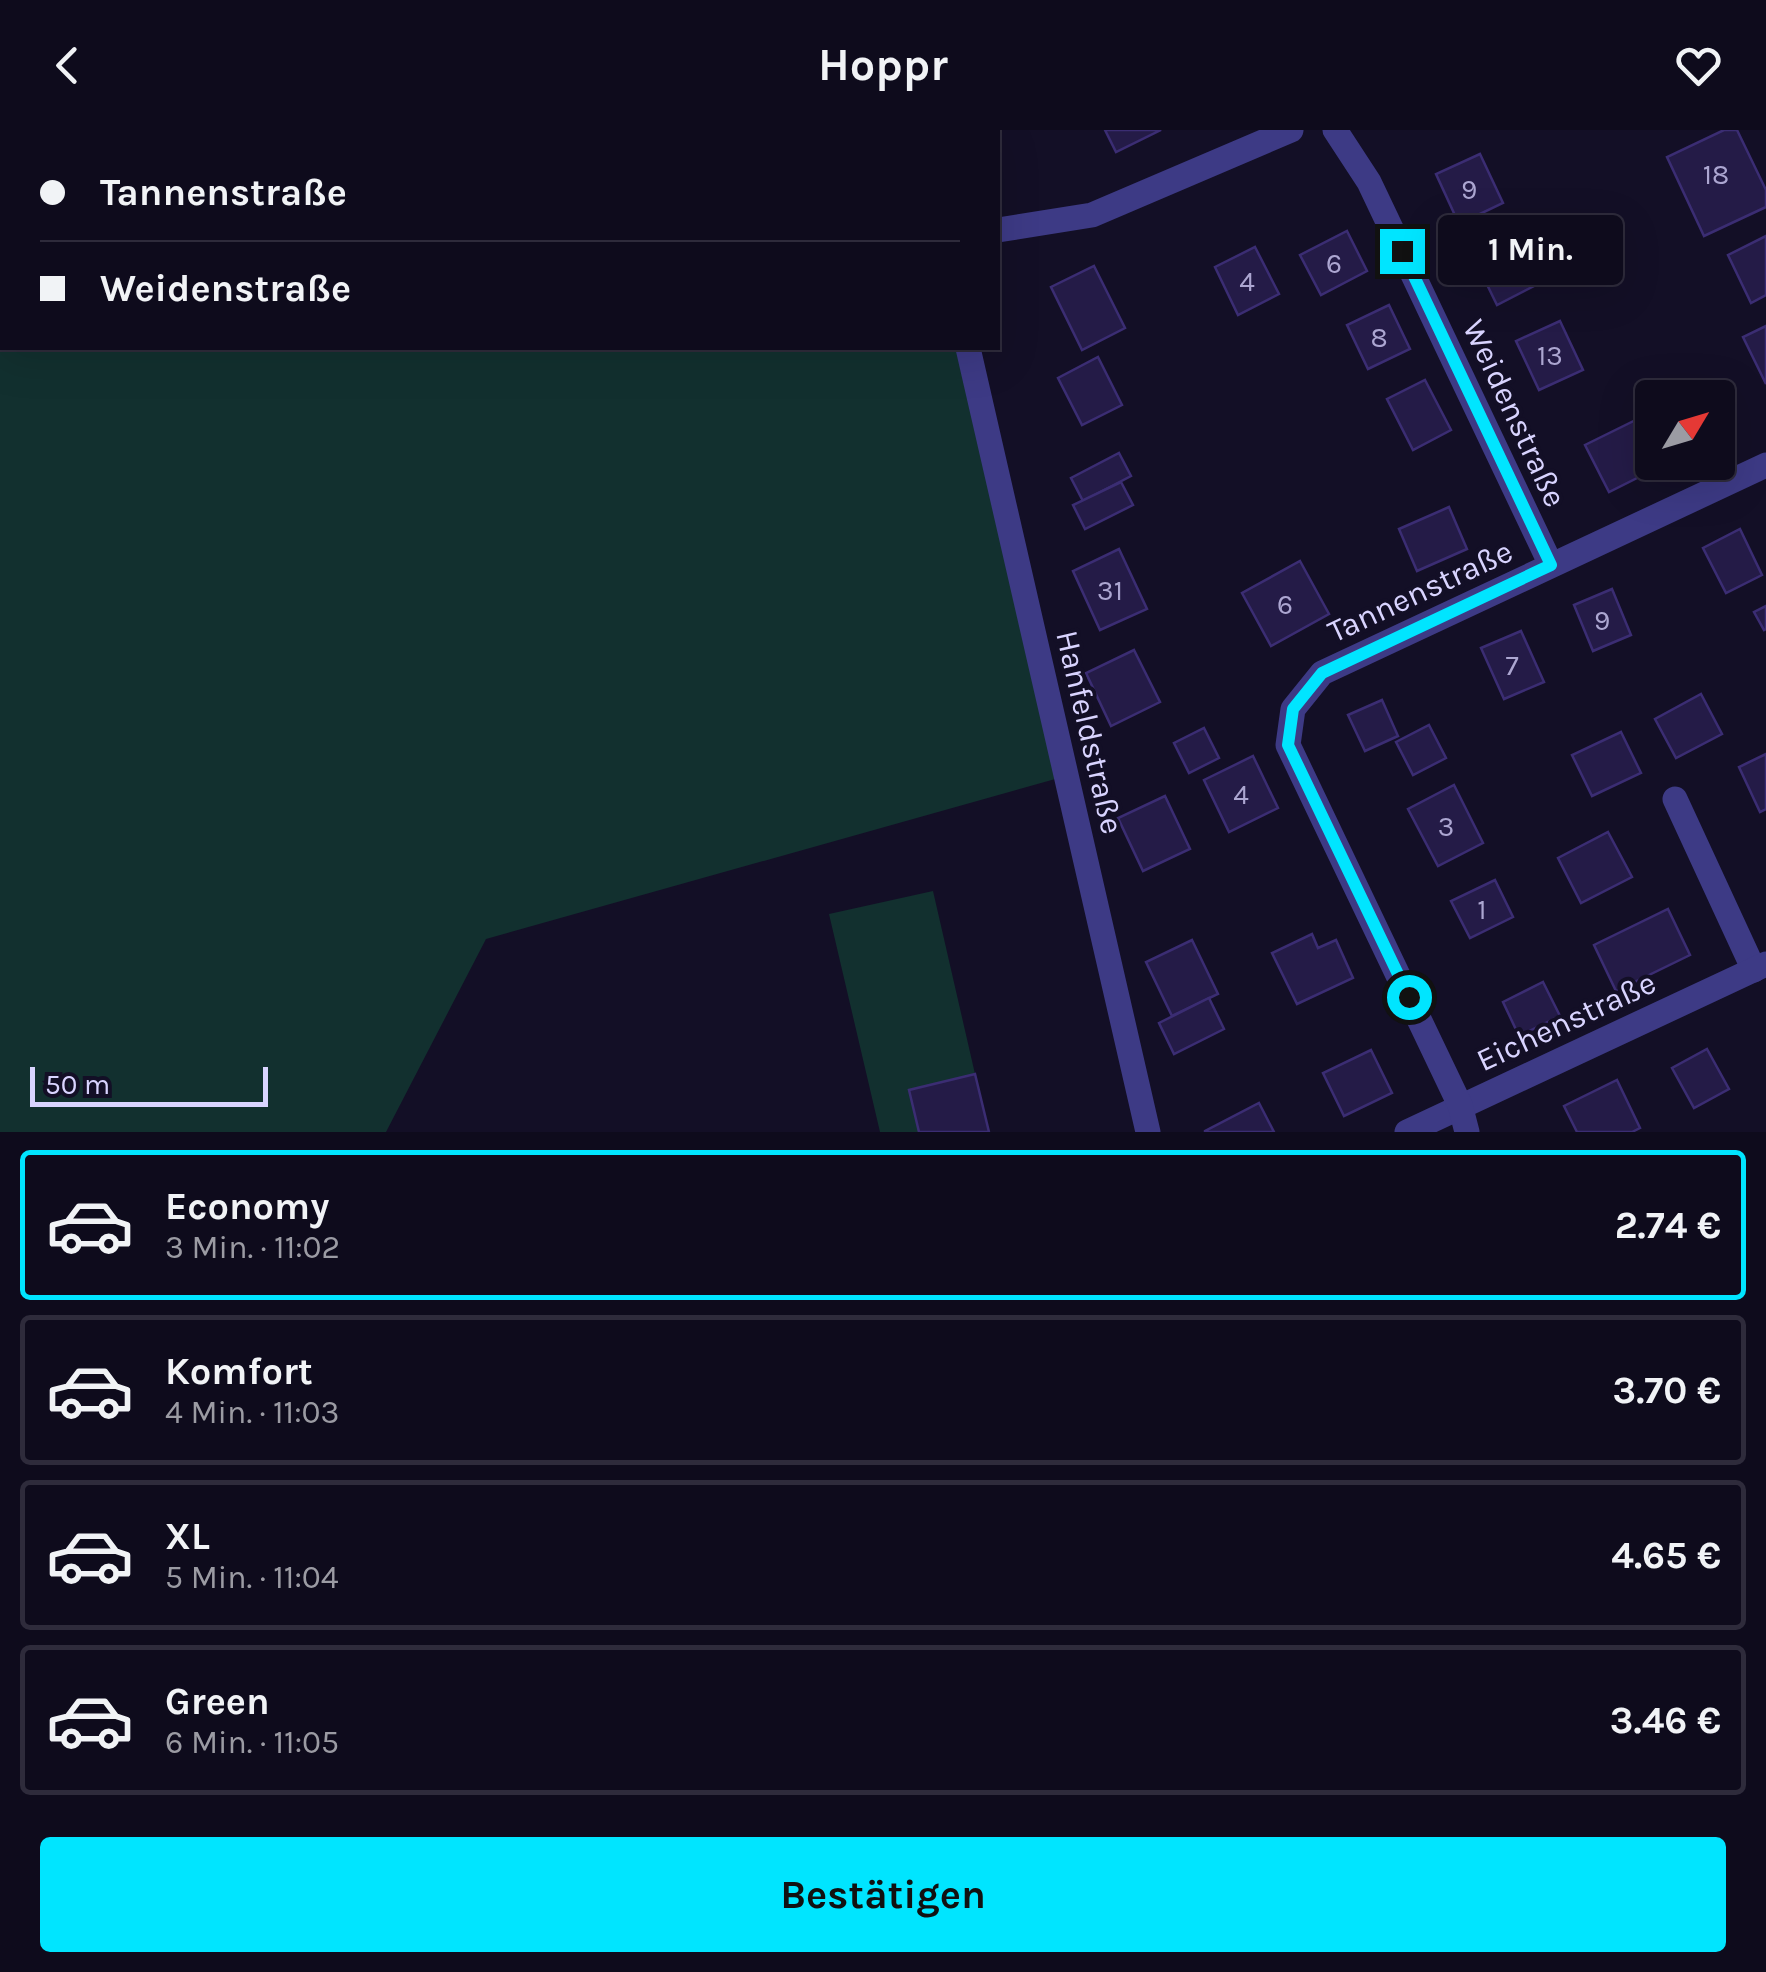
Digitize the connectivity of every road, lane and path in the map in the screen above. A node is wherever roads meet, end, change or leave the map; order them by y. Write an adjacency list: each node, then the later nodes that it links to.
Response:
1 (1291, 130): 3 (street)
2 (1335, 130): 6 (street, Weidenstraße)
3 (1000, 230)
4 (968, 350): 10 (street, Hanfeldstraße)
5 (1766, 464): 6 (street, Tannenstraße)
6 (1551, 565): 9 (street, Tannenstraße)
7 (1675, 798): 8 (street, Eichenstraße)
8 (1760, 967): 9 (street, Eichenstraße)
9 (1460, 1106): 11 (street, Eichenstraße); 12 (street, Tannenstraße)
10 (1148, 1132)
11 (1406, 1132)
12 (1467, 1132)

